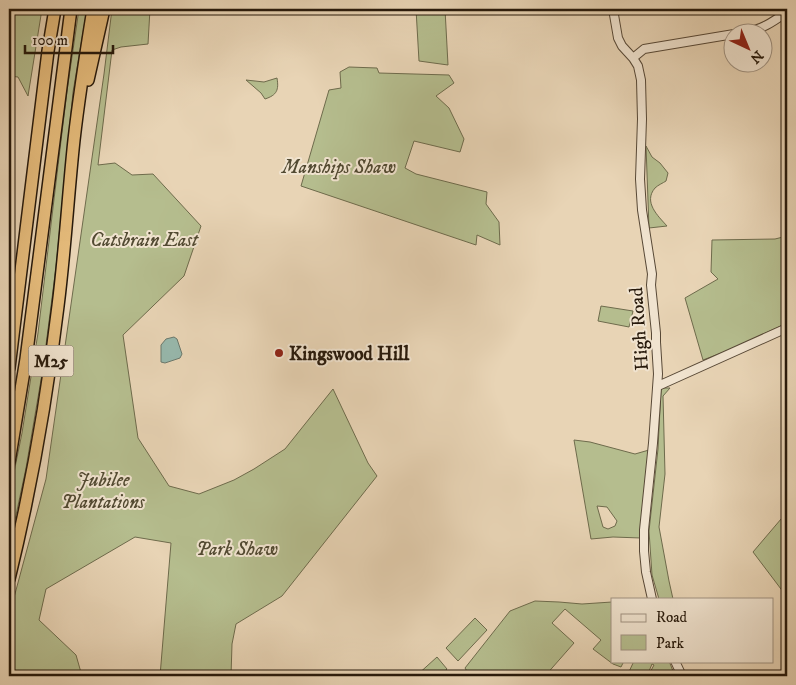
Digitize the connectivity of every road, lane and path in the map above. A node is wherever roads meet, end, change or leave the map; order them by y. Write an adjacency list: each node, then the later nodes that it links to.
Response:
1 (56, 9): 12 (highway, M25)
2 (71, 9): 14 (highway, M25)
3 (93, 9): 10 (highway, M25)
4 (104, 9): 10 (highway, M25)
5 (613, 9): 9 (street, High Road)
6 (787, 12): 7 (street)
7 (772, 22)
8 (724, 36): 9 (street)
9 (633, 58): 13 (street, High Road)
10 (74, 140): 15 (highway, M25)
11 (787, 328): 13 (street)
12 (9, 368)
13 (658, 386): 16 (street, High Road)
14 (9, 462)
15 (9, 579)
16 (652, 598)
17 (675, 662): 18 (street)
18 (682, 676)

